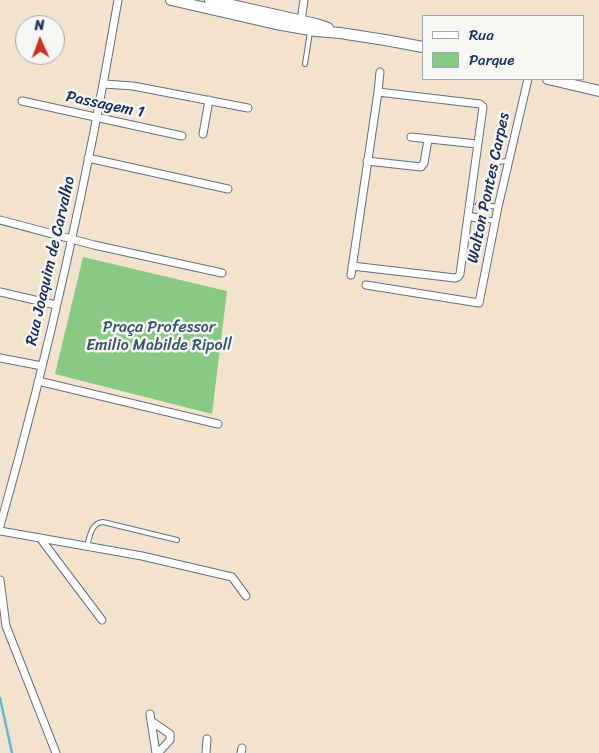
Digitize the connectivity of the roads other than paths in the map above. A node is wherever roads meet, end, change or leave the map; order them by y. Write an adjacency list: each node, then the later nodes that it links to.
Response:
1 (118, 0): 13 (street, Rua Joaquim de Carvalho)
2 (171, 0): 6 (main road)
3 (210, 0): 5 (main road)
4 (304, 0): 5 (street)
5 (300, 20): 7 (main road)
6 (310, 30): 7 (main road); 9 (lane)
7 (340, 33): 8 (main road)
8 (422, 47)
9 (305, 64)
10 (380, 72): 15 (street)
11 (528, 80): 27 (street, Walton Pontes Carpes)
12 (552, 80): 14 (main road)
13 (104, 84): 16 (street); 19 (street, Rua Joaquim de Carvalho)
14 (599, 91)
15 (378, 92): 24 (street); 26 (street)
16 (209, 100): 18 (street); 20 (street)
17 (22, 101): 19 (street, Passagem 1)
18 (248, 108)
19 (96, 116): 21 (street, Passagem 1); 25 (street, Rua Joaquim de Carvalho)
20 (202, 134)
21 (182, 136)
22 (410, 138): 23 (street)
23 (428, 140): 24 (street); 26 (street)
24 (477, 144): 29 (street)
25 (88, 158): 28 (street); 37 (street, Rua Joaquim de Carvalho)
26 (367, 161): 38 (street)
27 (508, 161): 31 (lane); 32 (street, Walton Pontes Carpes)
28 (228, 189)
29 (470, 202): 30 (street); 33 (street)
30 (478, 204): 31 (lane)
31 (487, 205): 32 (lane)
32 (498, 207): 36 (street, Walton Pontes Carpes)
33 (468, 216): 34 (street); 38 (street)
34 (477, 218): 36 (lane)
35 (0, 220): 37 (street)
36 (495, 221): 41 (street, Walton Pontes Carpes)
37 (72, 239): 39 (street); 43 (street, Rua Joaquim de Carvalho)
38 (352, 266): 40 (street)
39 (222, 273)
40 (351, 275)
41 (366, 285)
42 (0, 292): 43 (street)
43 (56, 305): 45 (street, Rua Joaquim de Carvalho)
44 (0, 358): 45 (street)
45 (42, 366): 46 (street, Rua Joaquim de Carvalho)
46 (38, 382): 47 (street); 48 (street, Rua Joaquim de Carvalho)
47 (218, 424)
48 (0, 526)
49 (0, 530): 50 (street)
50 (40, 538): 52 (street); 55 (street)
51 (177, 540): 52 (lane)
52 (87, 546): 54 (street)
53 (0, 580): 57 (street)
54 (246, 596)
55 (102, 620)
56 (207, 739): 59 (street)
57 (56, 753)
58 (157, 753): 58 (street)
59 (206, 753)

